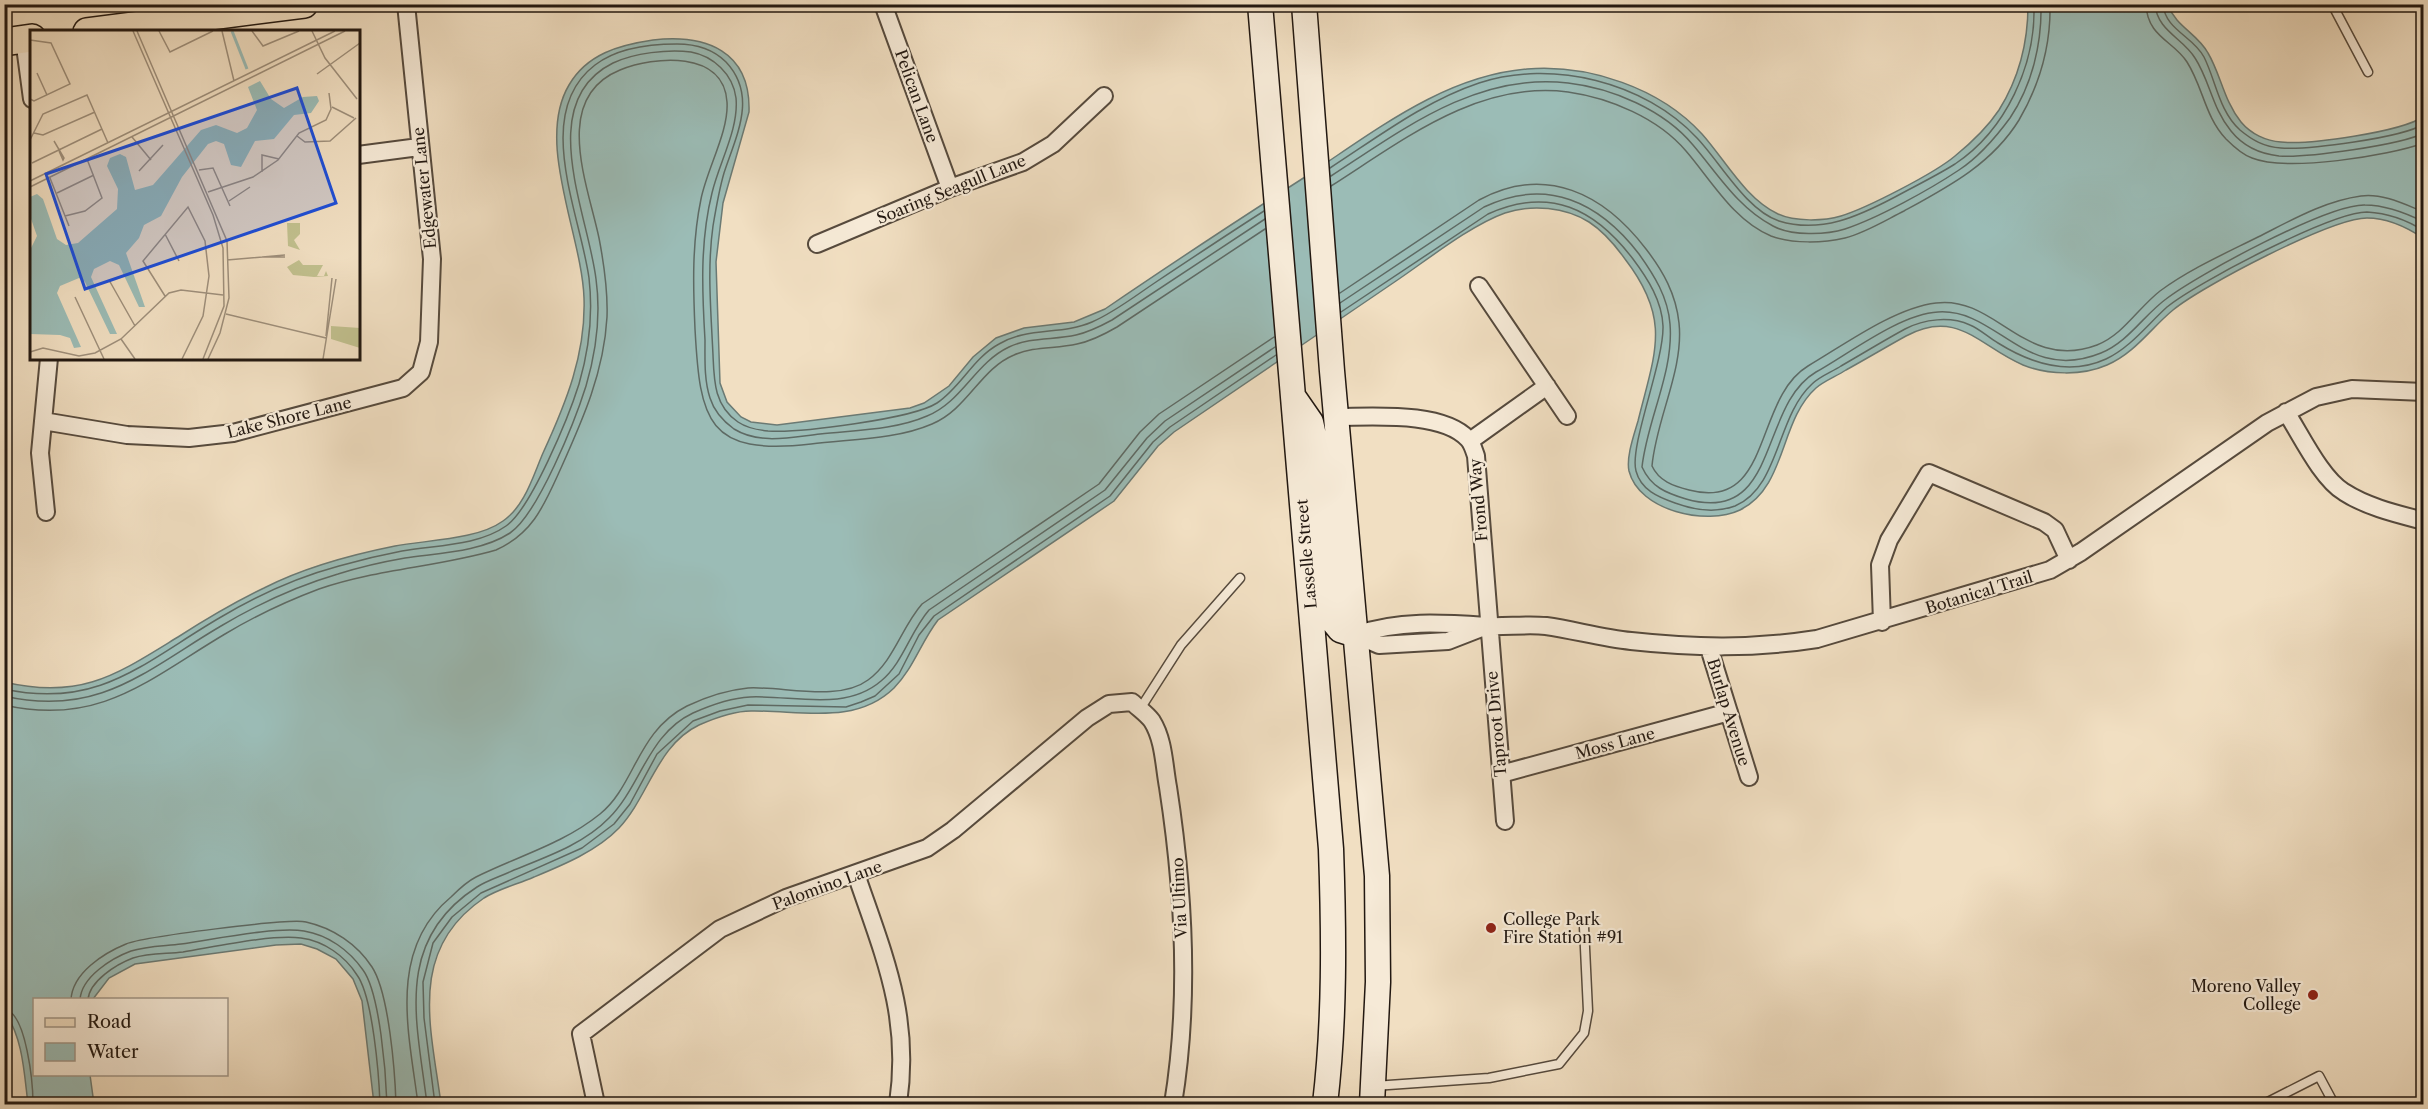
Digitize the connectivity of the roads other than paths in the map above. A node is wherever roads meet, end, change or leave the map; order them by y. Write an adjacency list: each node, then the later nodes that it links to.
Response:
1 (304, 4): 7 (main road)
2 (406, 4): 12 (street, Edgewater Lane)
3 (883, 4): 14 (street, Pelican Lane)
4 (1260, 4): 21 (main road, Lasselle Street)
5 (1304, 4): 24 (main road)
6 (2332, 4): 9 (lane)
7 (102, 30)
8 (20, 40): 10 (street)
9 (2368, 72)
10 (30, 89)
11 (1104, 96): 14 (street, Soaring Seagull Lane)
12 (419, 147): 13 (street); 18 (street, Edgewater Lane)
13 (360, 155)
14 (950, 188): 15 (street, Soaring Seagull Lane)
15 (817, 244)
16 (1479, 286): 19 (street)
17 (49, 360): 25 (street)
18 (421, 372): 25 (street, Lake Shore Lane)
19 (1546, 386): 23 (street); 26 (street)
20 (2424, 393): 22 (street, Botanical Trail)
21 (1292, 394): 33 (main road); 47 (main road, Lasselle Street)
22 (2286, 412): 28 (street); 29 (street, Botanical Trail)
23 (1567, 416)
24 (1337, 417): 26 (street, Frond Way); 33 (main road)
25 (43, 421): 27 (street)
26 (1470, 441): 32 (street, Frond Way)
27 (46, 512)
28 (2424, 521)
29 (2069, 560): 31 (street, Botanical Trail); 31 (street)
30 (1240, 578): 35 (lane)
31 (1882, 622): 34 (street, Botanical Trail)
32 (1488, 626): 33 (street, Botanical Trail); 34 (street, Botanical Trail); 37 (street, Taproot Drive)
33 (1356, 635): 42 (main road)
34 (1709, 648): 36 (street, Burlap Avenue)
35 (1136, 706): 40 (street, Palomino Lane); 46 (street, Via Ultimo)
36 (1729, 712): 37 (street, Moss Lane); 38 (street, Burlap Avenue)
37 (1501, 774): 39 (street, Taproot Drive)
38 (1749, 777)
39 (1505, 821)
40 (856, 874): 44 (street, Palomino Lane); 45 (street)
41 (1584, 927): 42 (lane)
42 (1372, 1095)
43 (2280, 1101): 48 (lane); 49 (lane)
44 (596, 1104)
45 (898, 1104)
46 (1173, 1104)
47 (1325, 1104)
48 (2264, 1104)
49 (2334, 1104)

